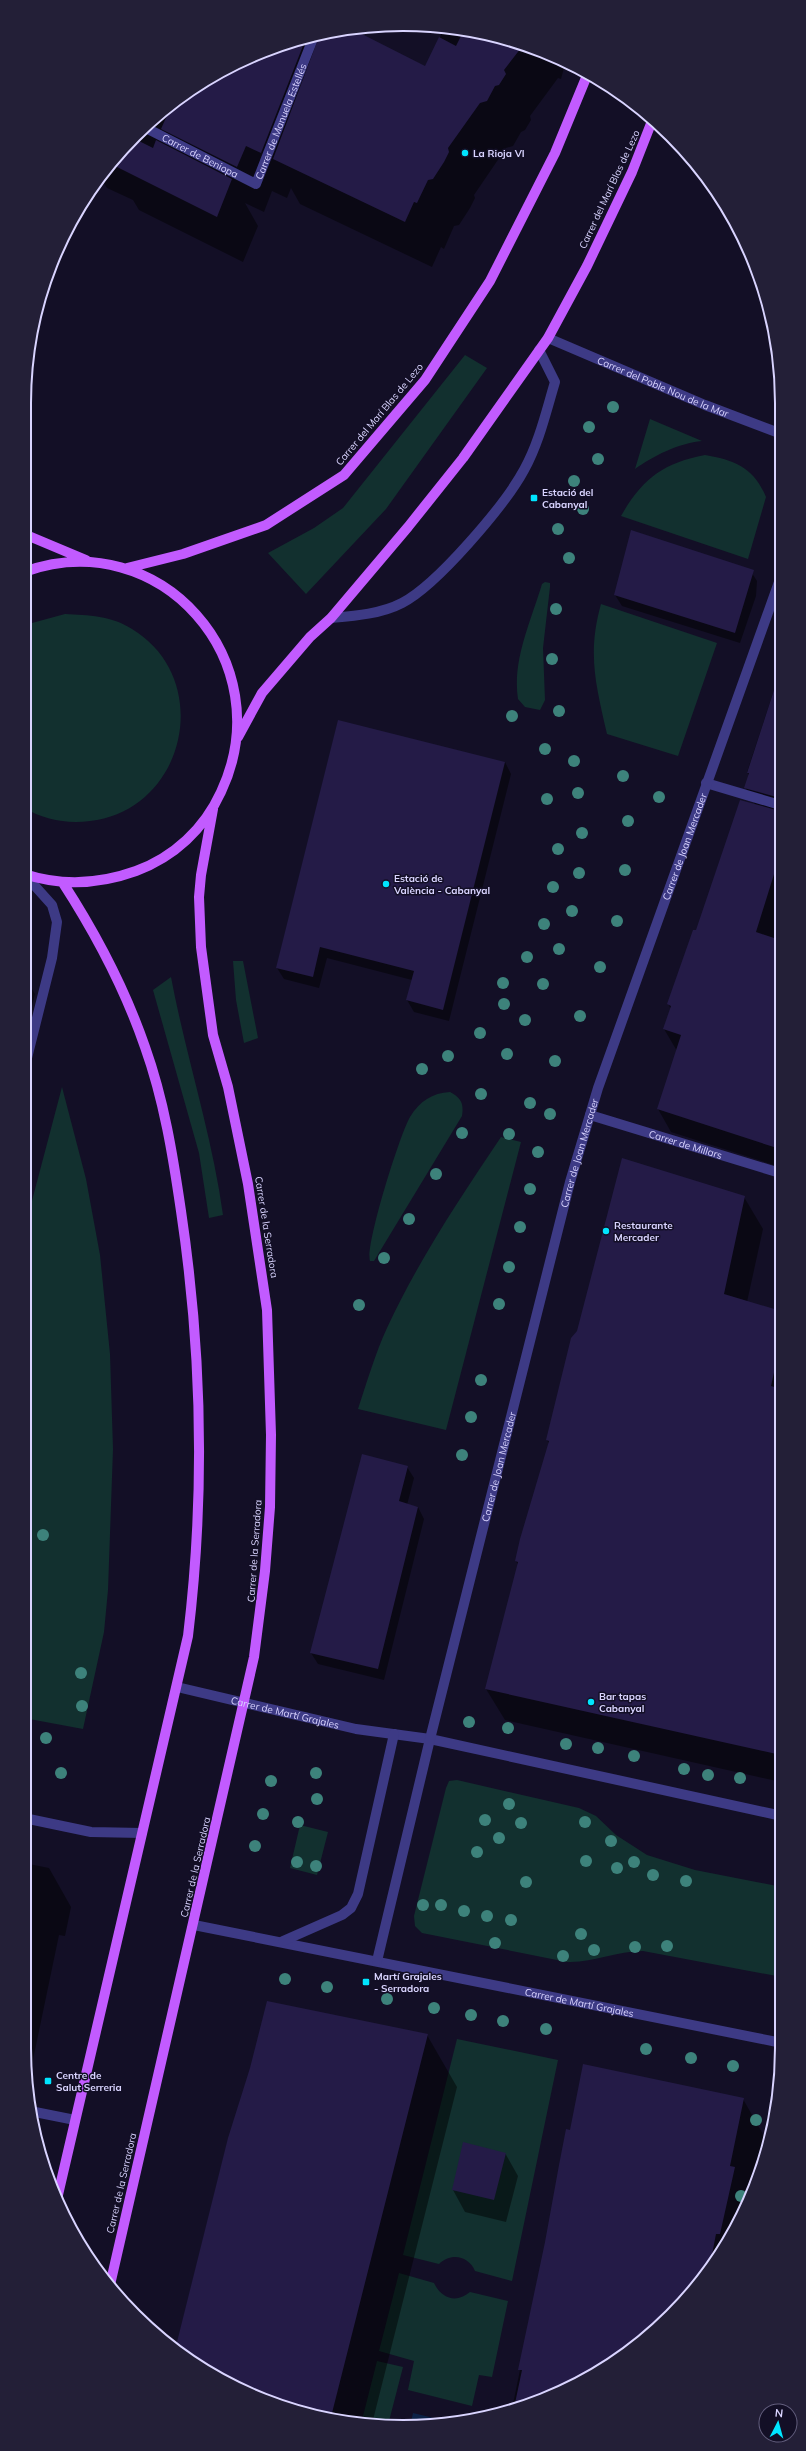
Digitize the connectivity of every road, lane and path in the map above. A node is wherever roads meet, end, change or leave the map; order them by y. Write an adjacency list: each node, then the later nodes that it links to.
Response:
1 (311, 43): 5 (street, Carrer de Manuela Estellés)
2 (586, 79): 11 (main road, Carrer del Marí Blas de Lezo)
3 (650, 125): 6 (main road, Carrer del Marí Blas de Lezo)
4 (150, 130): 5 (street, Carrer de Beniopa)
5 (256, 184)
6 (548, 338): 7 (main road, Carrer del Marí Blas de Lezo); 8 (street, Carrer del Poble Nou de la Mar)
7 (539, 350): 14 (main road, Carrer del Marí Blas de Lezo); 14 (street)
8 (775, 431)
9 (31, 537): 10 (main road)
10 (92, 562): 11 (main road); 12 (main road)
11 (126, 568): 15 (main road)
12 (31, 570)
13 (775, 593): 16 (street, Carrer de Joan Mercader)
14 (332, 618): 15 (main road, Carrer del Marí Blas de Lezo)
15 (238, 737): 18 (main road)
16 (706, 783): 17 (street); 23 (street, Carrer de Joan Mercader)
17 (775, 804)
18 (213, 809): 21 (main road); 26 (main road, Carrer de la Serradora)
19 (31, 876): 21 (main road)
20 (31, 882): 22 (street)
21 (63, 883): 25 (main road)
22 (31, 1042)
23 (590, 1115): 24 (street, Carrer de Millars); 28 (street, Carrer de Joan Mercader)
24 (775, 1171)
25 (177, 1687): 26 (street, Carrer de Martí Grajales); 31 (main road)
26 (243, 1703): 27 (street, Carrer de Martí Grajales); 32 (main road, Carrer de la Serradora)
27 (394, 1734): 28 (street, Carrer de Martí Grajales); 33 (street)
28 (430, 1739): 29 (street, Carrer de Martí Grajales); 34 (street)
29 (775, 1814)
30 (31, 1819): 31 (street)
31 (142, 1833): 37 (main road)
32 (194, 1924): 33 (street, Carrer de Martí Grajales); 39 (main road, Carrer de la Serradora)
33 (283, 1941): 34 (street, Carrer de Martí Grajales)
34 (377, 1961): 35 (street, Carrer de Martí Grajales)
35 (775, 2041)
36 (37, 2112): 37 (street)
37 (75, 2120): 38 (main road)
38 (58, 2189)
39 (111, 2278)

